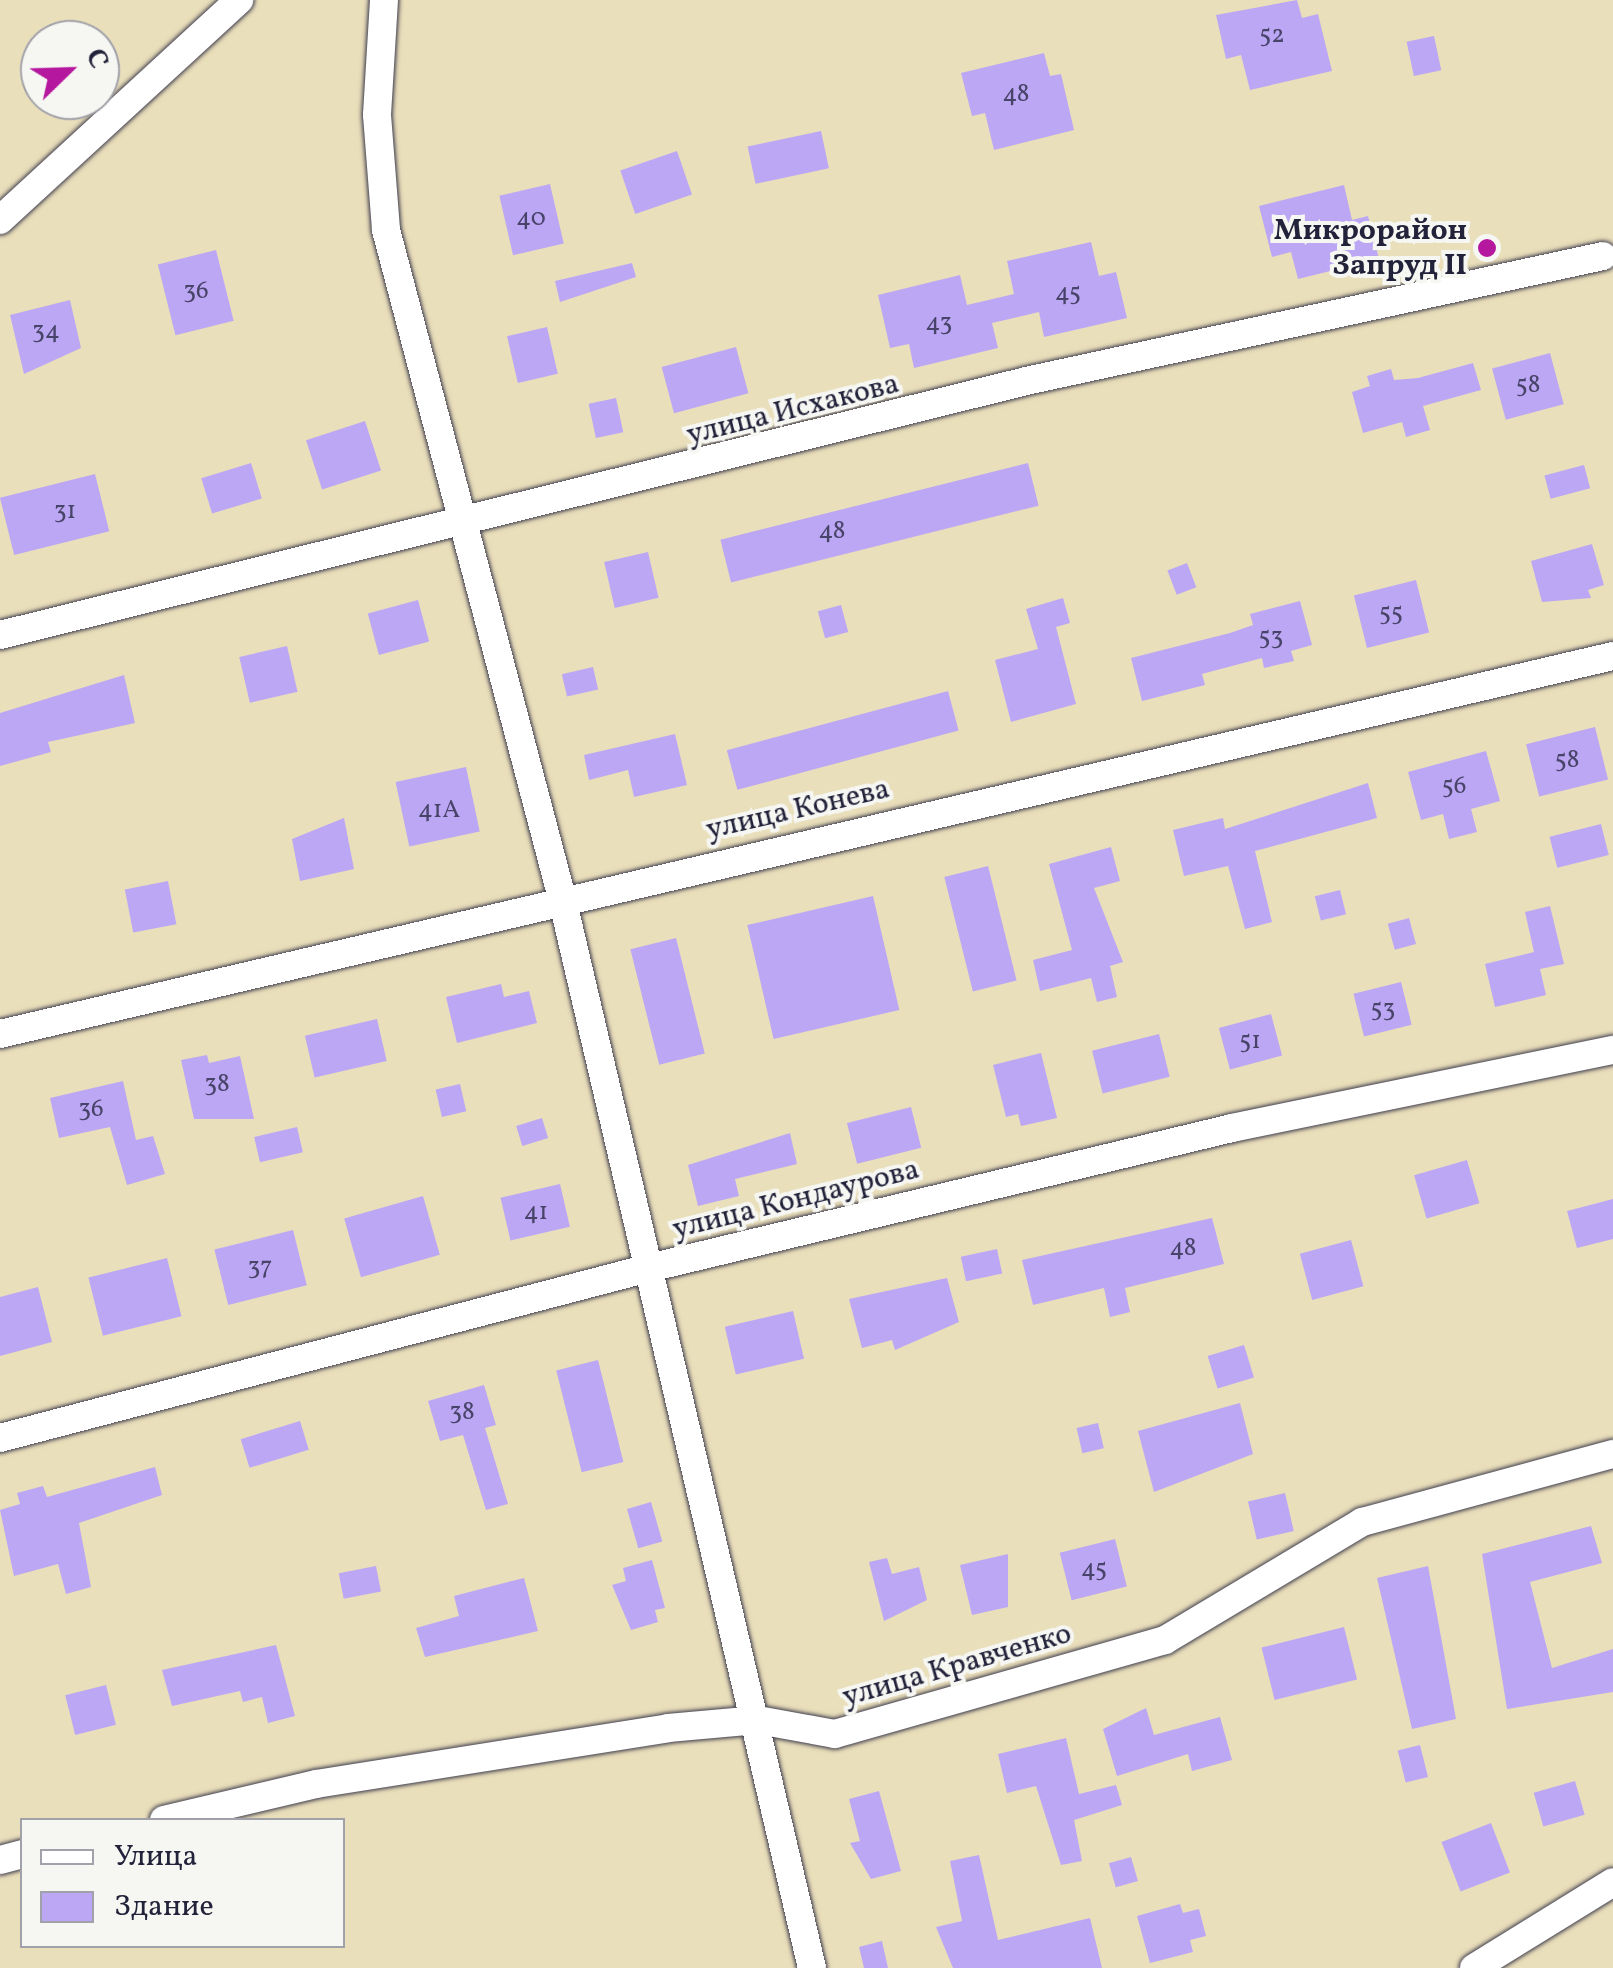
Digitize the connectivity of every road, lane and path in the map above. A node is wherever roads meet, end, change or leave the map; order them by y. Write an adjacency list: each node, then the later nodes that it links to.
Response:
1 (239, 0): 3 (street)
2 (384, 0): 5 (street)
3 (0, 220)
4 (1603, 256): 5 (street, улица Исхакова)
5 (466, 523): 6 (street, улица Исхакова); 8 (street)
6 (0, 635)
7 (1613, 656): 8 (street, улица Конева)
8 (562, 898): 9 (street, улица Конева); 11 (street)
9 (0, 1034)
10 (1613, 1050): 11 (street, улица Кондаурова)
11 (649, 1268): 12 (street, улица Кондаурова); 14 (street)
12 (0, 1438)
13 (1613, 1454): 14 (street, улица Кравченко)
14 (758, 1720): 15 (street, улица Кравченко); 17 (street)
15 (172, 1818)
16 (1613, 1882): 18 (street)
17 (812, 1968)
18 (1474, 1968)

